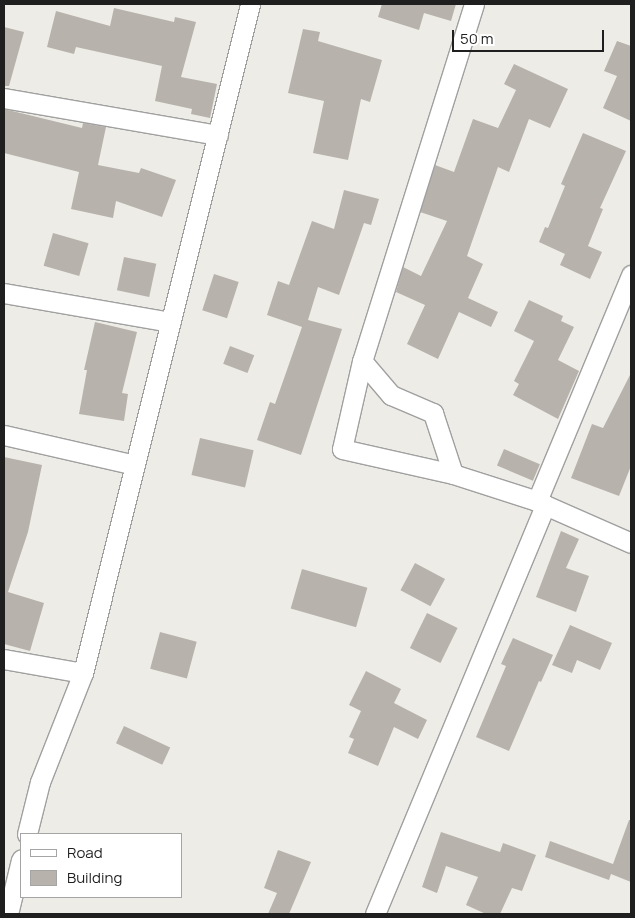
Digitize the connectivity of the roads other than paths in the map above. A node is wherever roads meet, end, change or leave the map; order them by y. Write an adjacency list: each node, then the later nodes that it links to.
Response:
1 (250, 4): 4 (street)
2 (474, 4): 8 (street)
3 (4, 98): 4 (street)
4 (218, 135): 7 (street)
5 (631, 275): 12 (street)
6 (4, 293): 7 (street)
7 (171, 322): 10 (street)
8 (362, 361): 11 (street); 11 (street)
9 (4, 435): 10 (street)
10 (136, 465): 15 (street)
11 (453, 474): 12 (street)
12 (541, 503): 13 (street); 19 (street)
13 (631, 543)
14 (4, 659): 15 (street)
15 (83, 673): 16 (street)
16 (27, 833)
17 (20, 864): 18 (street)
18 (8, 914)
19 (375, 914)

